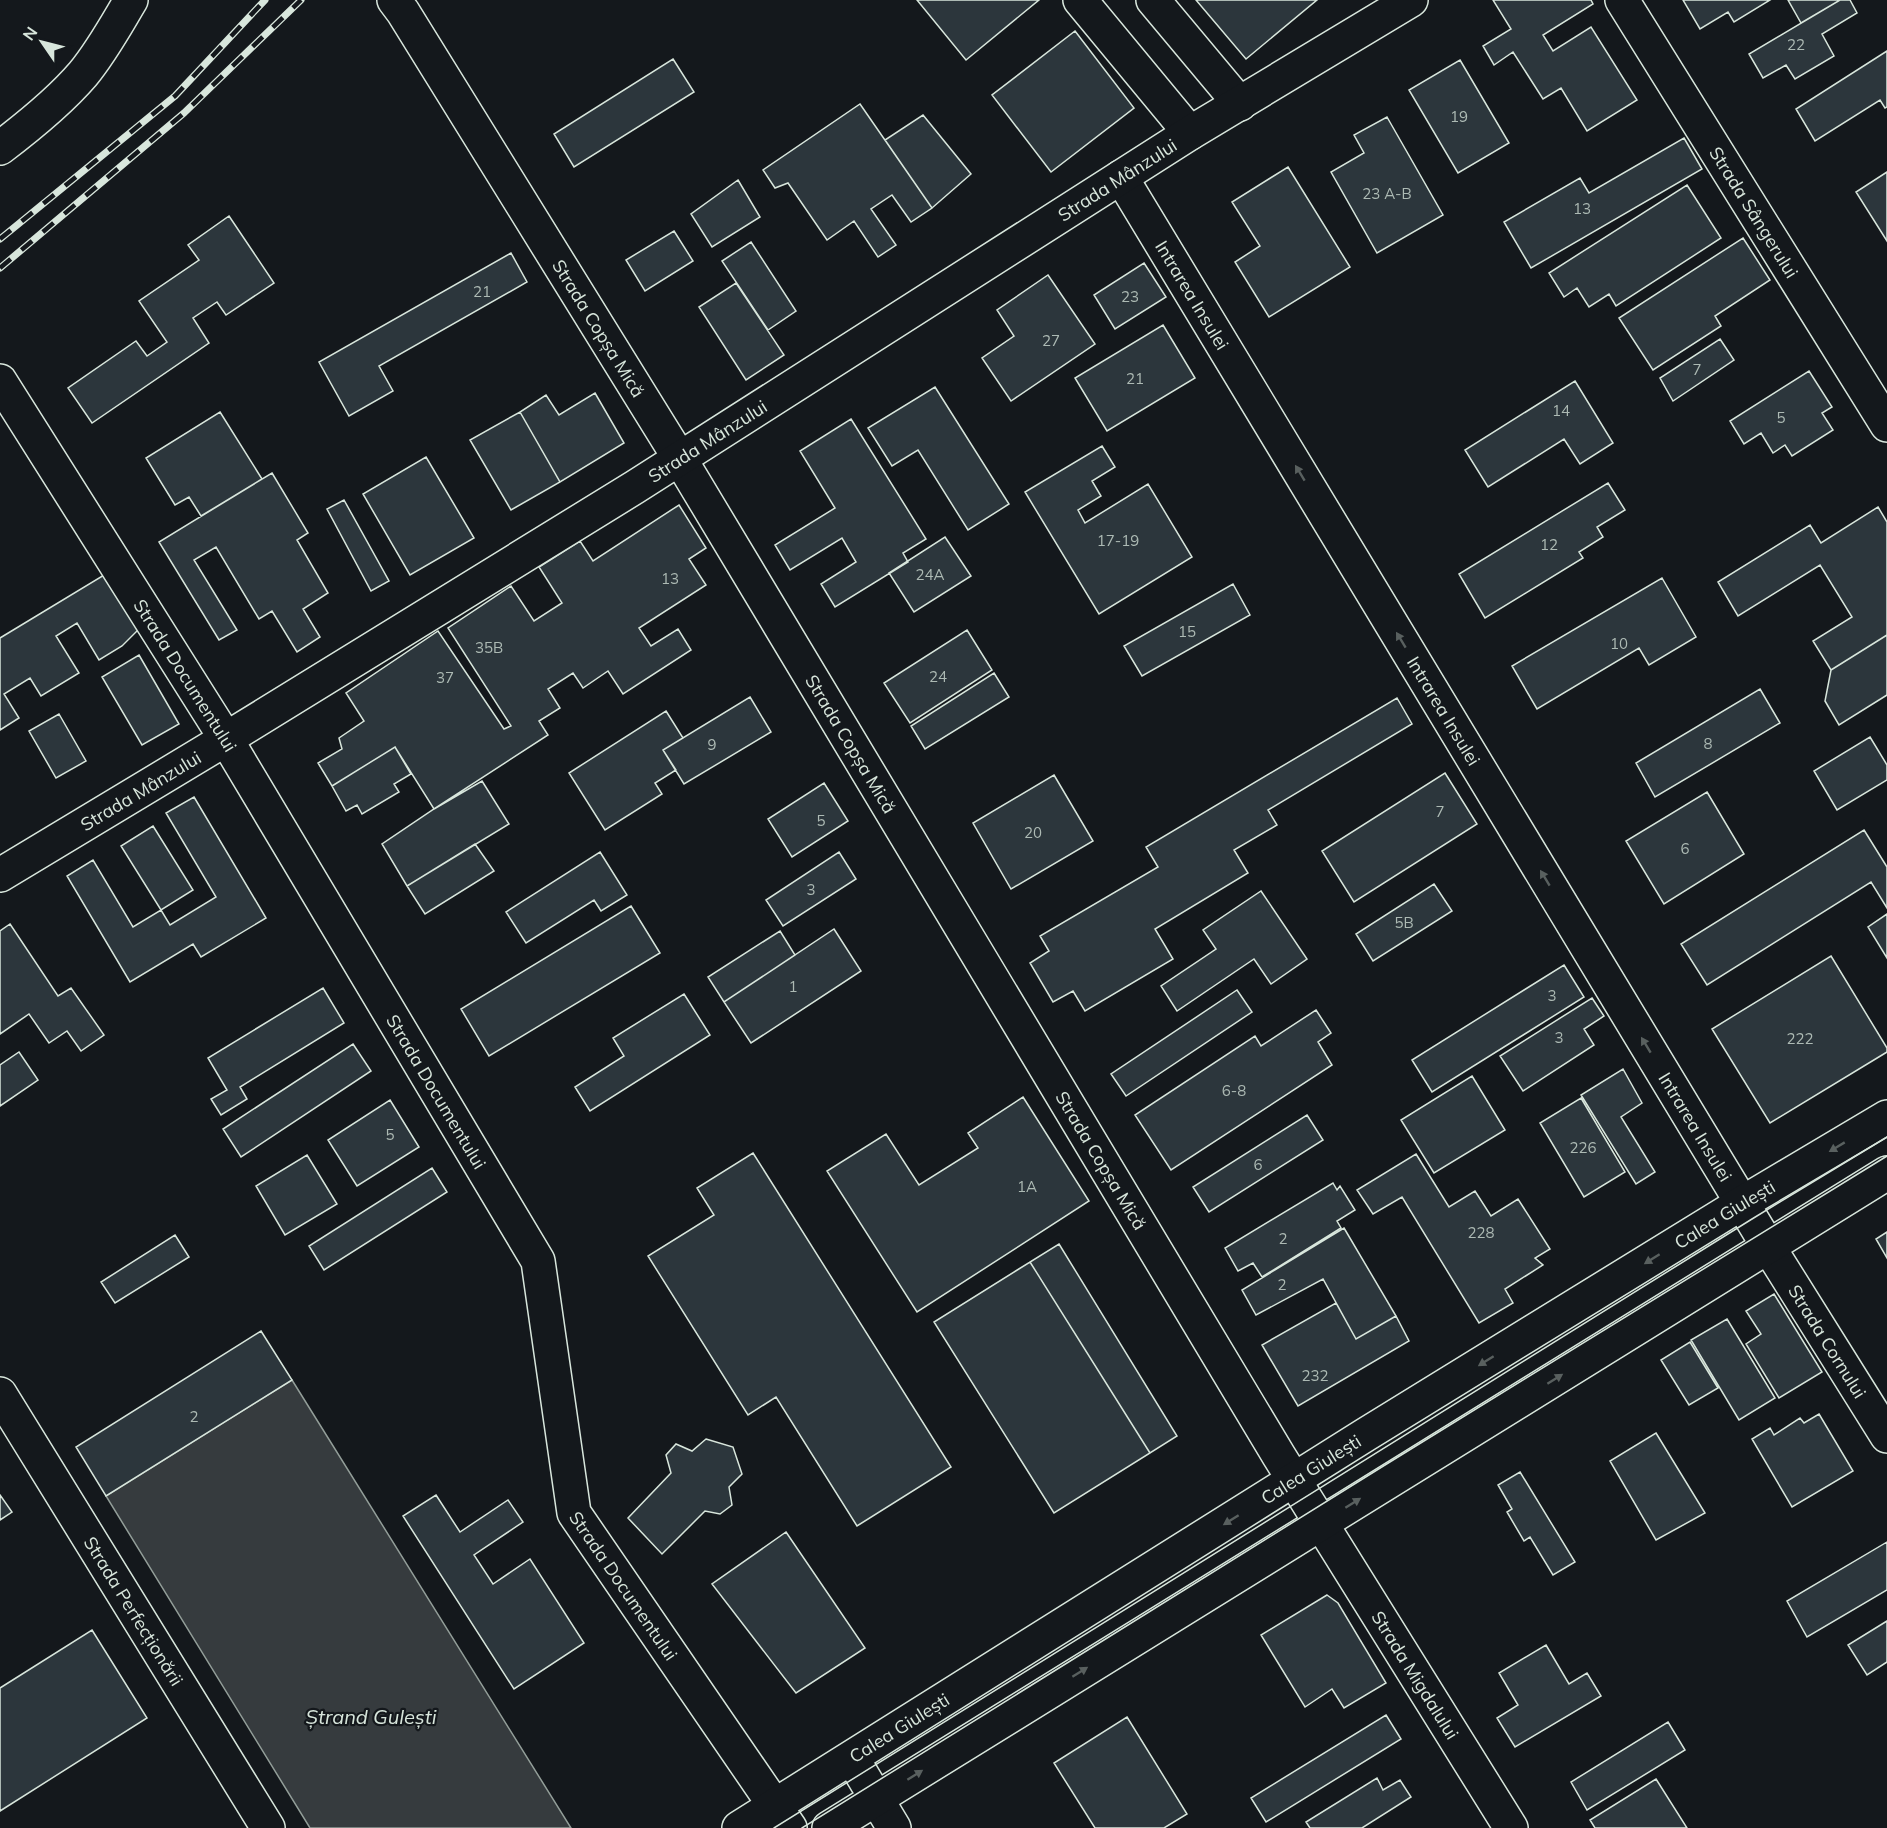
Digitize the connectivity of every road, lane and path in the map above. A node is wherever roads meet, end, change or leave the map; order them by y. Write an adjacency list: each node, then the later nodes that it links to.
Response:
1 (131, 0): 9 (street)
2 (1080, 0): 8 (street)
3 (1153, 0): 7 (street)
4 (1411, 0): 7 (street, Strada Mânzului)
5 (1622, 0): 12 (street, Strada Sângerului)
6 (402, 4): 13 (street, Strada Copșa Mică)
7 (1240, 104): 8 (street, Strada Mânzului)
8 (1190, 134): 10 (street, Strada Mânzului)
9 (0, 148)
10 (1121, 177): 13 (street, Strada Mânzului); 18 (street, Intrarea Insulei, one-way to 10)
11 (0, 381): 14 (street, Strada Documentului)
12 (1887, 425)
13 (680, 459): 14 (street, Strada Mânzului); 22 (street, Strada Copșa Mică)
14 (226, 739): 15 (street, Strada Mânzului); 26 (street, Strada Documentului)
15 (0, 875)
16 (1887, 1117): 18 (street, Calea Giulești, one-way to 18)
17 (1887, 1173): 19 (street)
18 (1742, 1203): 19 (street, Intrarea Insulei); 22 (street, Calea Giulești, one-way to 22)
19 (1768, 1246): 21 (street, Strada Cornului); 23 (street, one-way to 19)
20 (0, 1394): 27 (street, Strada Perfecționării)
21 (1887, 1436)
22 (1294, 1480): 23 (street, Strada Copșa Mică); 24 (street, Calea Giulești, one-way to 24)
23 (1322, 1522): 25 (street, one-way to 23); 31 (street, Strada Migdalului)
24 (852, 1758): 25 (street); 26 (street, Calea Giulești)
25 (877, 1799): 29 (street); 30 (street)
26 (783, 1817): 28 (street, Calea Giulești)
27 (268, 1828)
28 (739, 1828)
29 (829, 1828)
30 (894, 1828)
31 (1511, 1828)

